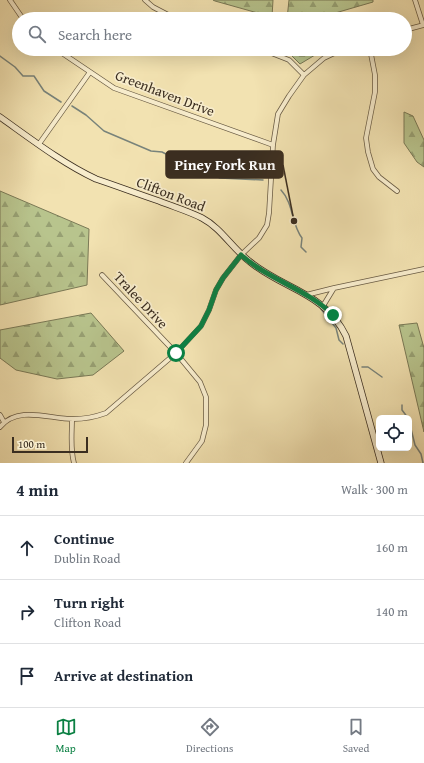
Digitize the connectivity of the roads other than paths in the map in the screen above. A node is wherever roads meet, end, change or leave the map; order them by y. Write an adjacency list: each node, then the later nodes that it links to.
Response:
1 (10, 0): 4 (street)
2 (145, 0): 5 (street)
3 (415, 0): 6 (street)
4 (18, 12)
5 (162, 12)
6 (423, 25): 7 (street)
7 (412, 28)
8 (66, 56): 12 (street, Greenhaven Drive)
9 (279, 56): 13 (street)
10 (328, 56): 13 (street)
11 (371, 56): 17 (street)
12 (90, 72): 15 (street); 16 (street, Greenhaven Drive)
13 (304, 75): 16 (street)
14 (0, 117): 15 (main road, Clifton Road)
15 (39, 144): 18 (main road, Clifton Road)
16 (273, 145): 18 (street)
17 (397, 191)
18 (241, 255): 22 (main road, Clifton Road); 24 (street)
19 (424, 269): 21 (street)
20 (102, 275): 24 (street, Tralee Drive)
21 (334, 288): 22 (street); 23 (street)
22 (306, 294): 23 (main road, Clifton Road)
23 (323, 306): 31 (main road, Clifton Road)
24 (176, 353): 26 (street); 30 (street, Tralee Drive)
25 (0, 415): 27 (street)
26 (72, 419): 27 (street); 29 (street)
27 (4, 422): 28 (street)
28 (0, 427)
29 (74, 463)
30 (186, 463)
31 (381, 463)

